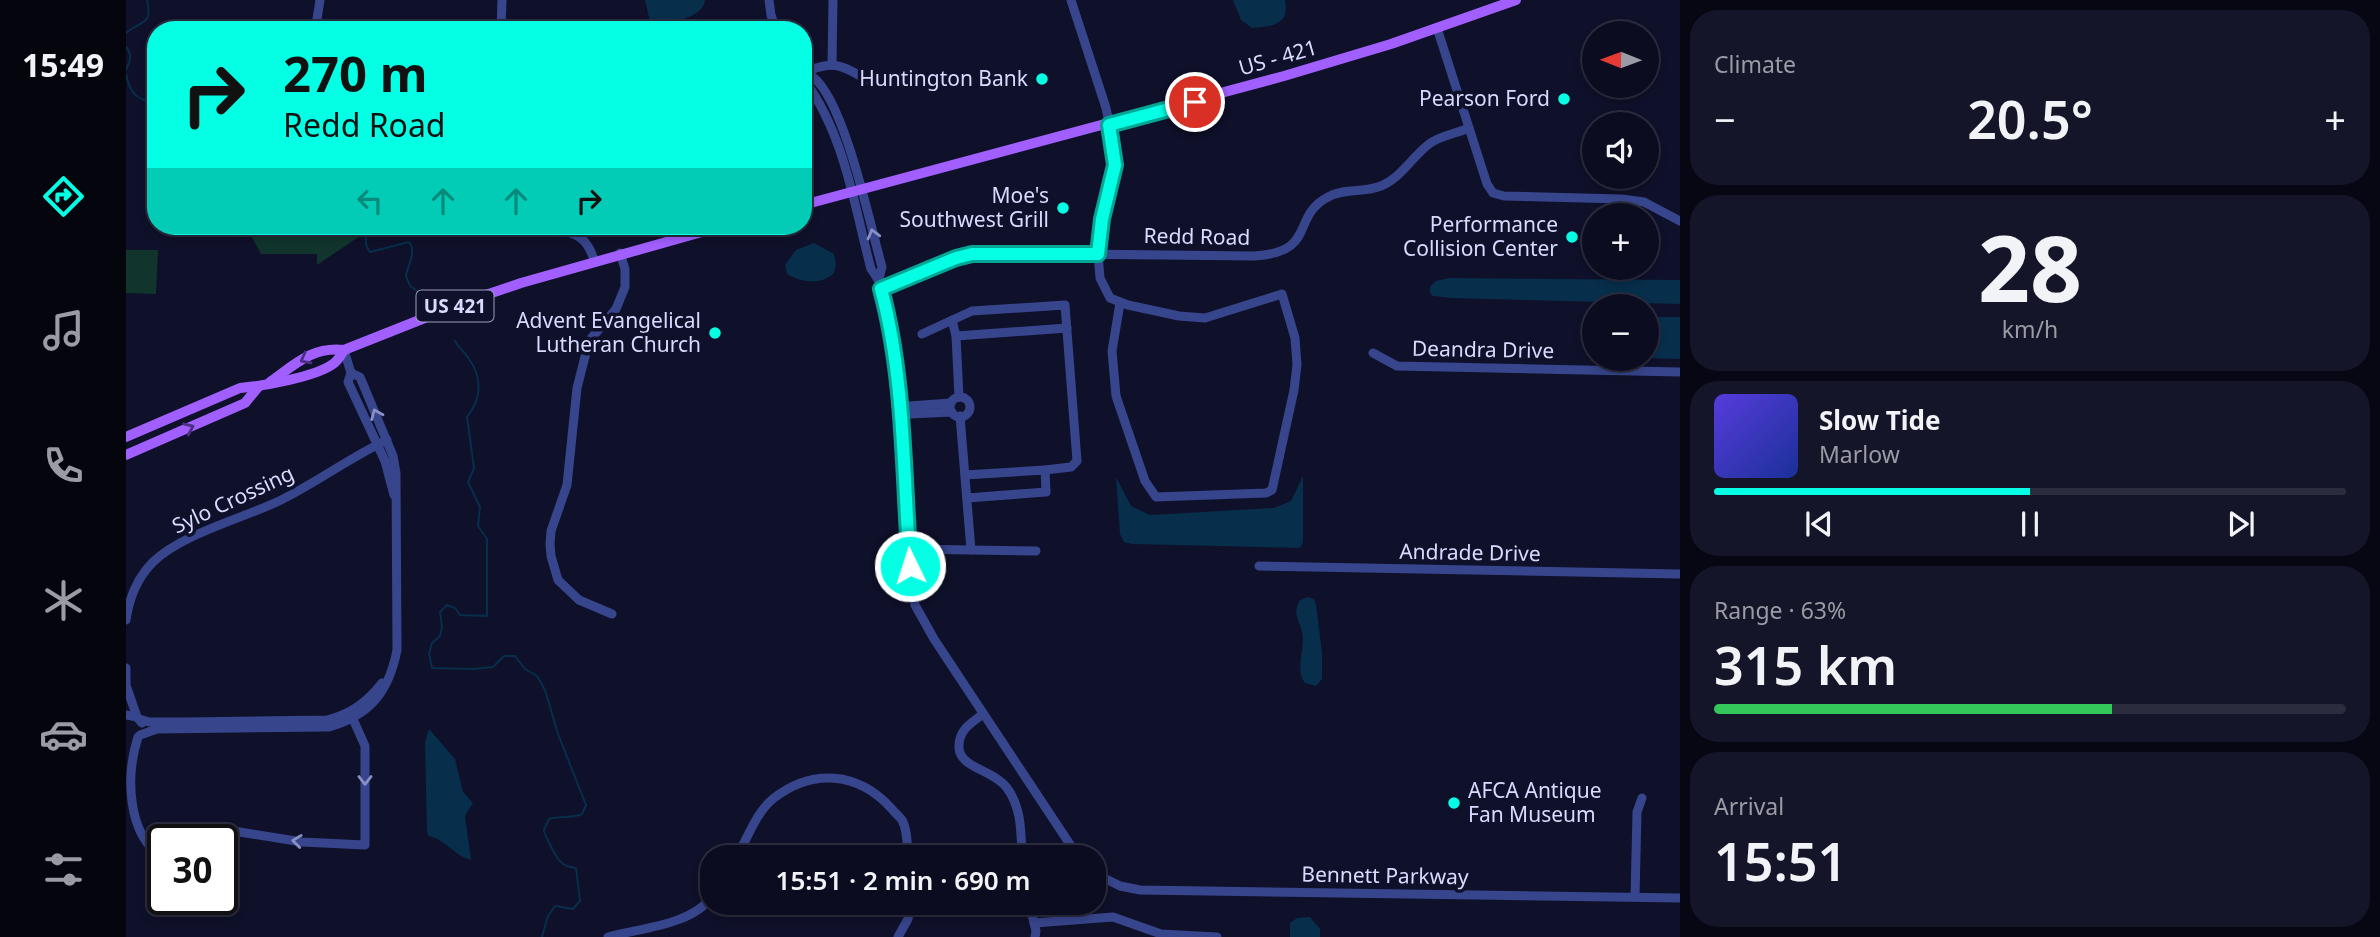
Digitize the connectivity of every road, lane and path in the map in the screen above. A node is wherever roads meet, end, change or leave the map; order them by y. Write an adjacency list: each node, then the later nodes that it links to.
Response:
1 (320, 0): 7 (street)
2 (502, 0): 8 (street)
3 (769, 0): 9 (street)
4 (832, 0): 11 (street)
5 (1071, 0): 15 (street)
6 (1517, 0): 10 (main road, US - 421)
7 (317, 19)
8 (501, 21)
9 (773, 21)
10 (1437, 29): 15 (main road, US - 421); 16 (street)
11 (832, 65): 12 (street); 13 (street)
12 (812, 71)
13 (880, 84)
14 (812, 91): 17 (street)
15 (1109, 125): 17 (main road, US - 421); 23 (street)
16 (1469, 128): 19 (street); 23 (street, Redd Road)
17 (856, 191): 18 (main road, US - 421); 25 (street)
18 (812, 203)
19 (1680, 221)
20 (572, 235): 24 (street)
21 (689, 235): 22 (main road, US 421)
22 (620, 253): 24 (main road, US 421); 53 (street)
23 (1098, 254): 25 (street, Redd Road); 26 (street)
24 (594, 260): 31 (main road, US 421)
25 (880, 284): 38 (street)
26 (1120, 303): 26 (street)
27 (952, 320): 28 (street); 29 (street); 30 (street)
28 (1067, 328): 30 (street); 44 (street)
29 (922, 334)
30 (956, 336): 37 (street)
31 (344, 350): 34 (street); 35 (main road, US 421, one-way to 35); 35 (main road, US 421)
32 (1373, 353): 33 (street, Deandra Drive)
33 (1680, 372)
34 (351, 373): 41 (street, one-way to 34); 42 (street)
35 (265, 384): 36 (main road, US 421); 43 (main road, one-way to 35)
36 (240, 388): 39 (main road); 40 (main road, US 421)
37 (956, 407): 38 (street); 45 (street)
38 (899, 411): 48 (street)
39 (126, 430)
40 (126, 437)
41 (387, 440): 42 (street, Sylo Crossing); 47 (street)
42 (377, 445): 47 (street); 54 (street, Sylo Crossing)
43 (126, 455)
44 (1045, 470): 45 (street); 46 (street)
45 (965, 475): 46 (street)
46 (967, 498): 49 (street)
47 (396, 503): 56 (street)
48 (908, 549): 49 (street); 58 (street)
49 (971, 550): 50 (street)
50 (1036, 551)
51 (1259, 566): 52 (street, Andrade Drive)
52 (1680, 574)
53 (612, 614)
54 (126, 620)
55 (126, 668): 57 (street)
56 (392, 670): 60 (street); 61 (street)
57 (126, 689): 60 (street)
58 (984, 714): 71 (street); 72 (street)
59 (126, 715): 60 (street)
60 (138, 718): 62 (street)
61 (353, 719): 62 (street); 67 (street, one-way to 67)
62 (139, 736): 63 (street); 65 (street)
63 (126, 739)
64 (126, 748): 65 (street)
65 (131, 765): 68 (street)
66 (1642, 798): 74 (street)
67 (238, 831)
68 (147, 839)
69 (742, 845): 70 (street)
70 (907, 845)
71 (1022, 845)
72 (1070, 845)
73 (1106, 879): 74 (street, Bennett Parkway)
74 (1635, 897): 75 (street, Bennett Parkway)
75 (1680, 898)
76 (700, 909): 82 (street)
77 (909, 915): 83 (street)
78 (1032, 915): 79 (street)
79 (1034, 923): 80 (street); 84 (street)
80 (1150, 934): 81 (street)
81 (1194, 936): 85 (street)
82 (608, 937)
83 (898, 937)
84 (1035, 937)
85 (1217, 937)

